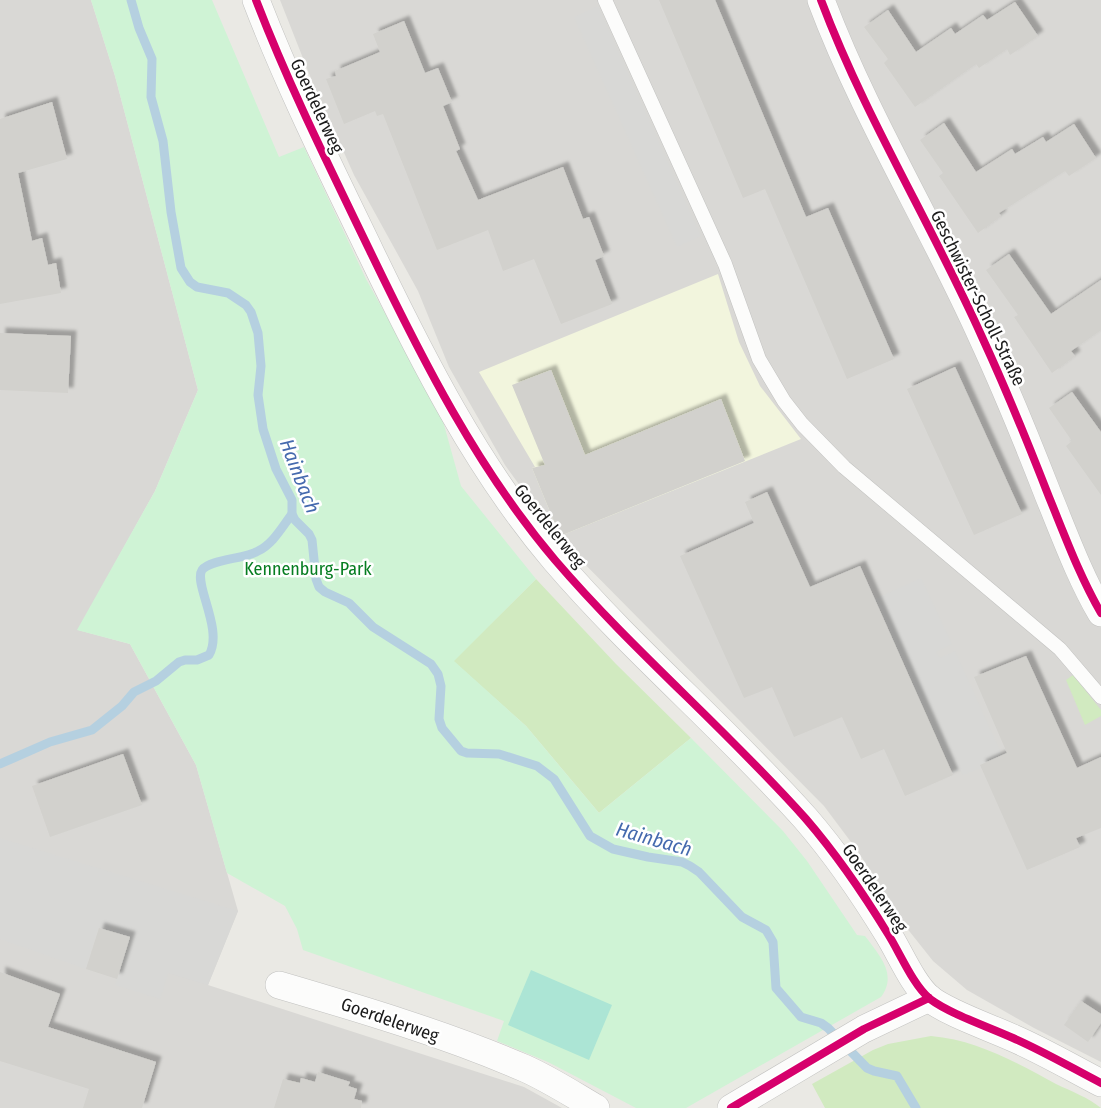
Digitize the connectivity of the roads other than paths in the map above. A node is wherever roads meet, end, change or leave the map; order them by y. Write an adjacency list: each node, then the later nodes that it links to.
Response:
1 (256, 0): 7 (street, Goerdelerweg)
2 (605, 0): 5 (lane)
3 (821, 0): 4 (street, Geschwister-Scholl-Straße)
4 (1101, 613)
5 (1101, 697)
6 (279, 985): 9 (street, Goerdelerweg)
7 (929, 998): 8 (street, Goerdelerweg); 10 (street)
8 (1101, 1083)
9 (596, 1108)
10 (731, 1108)

